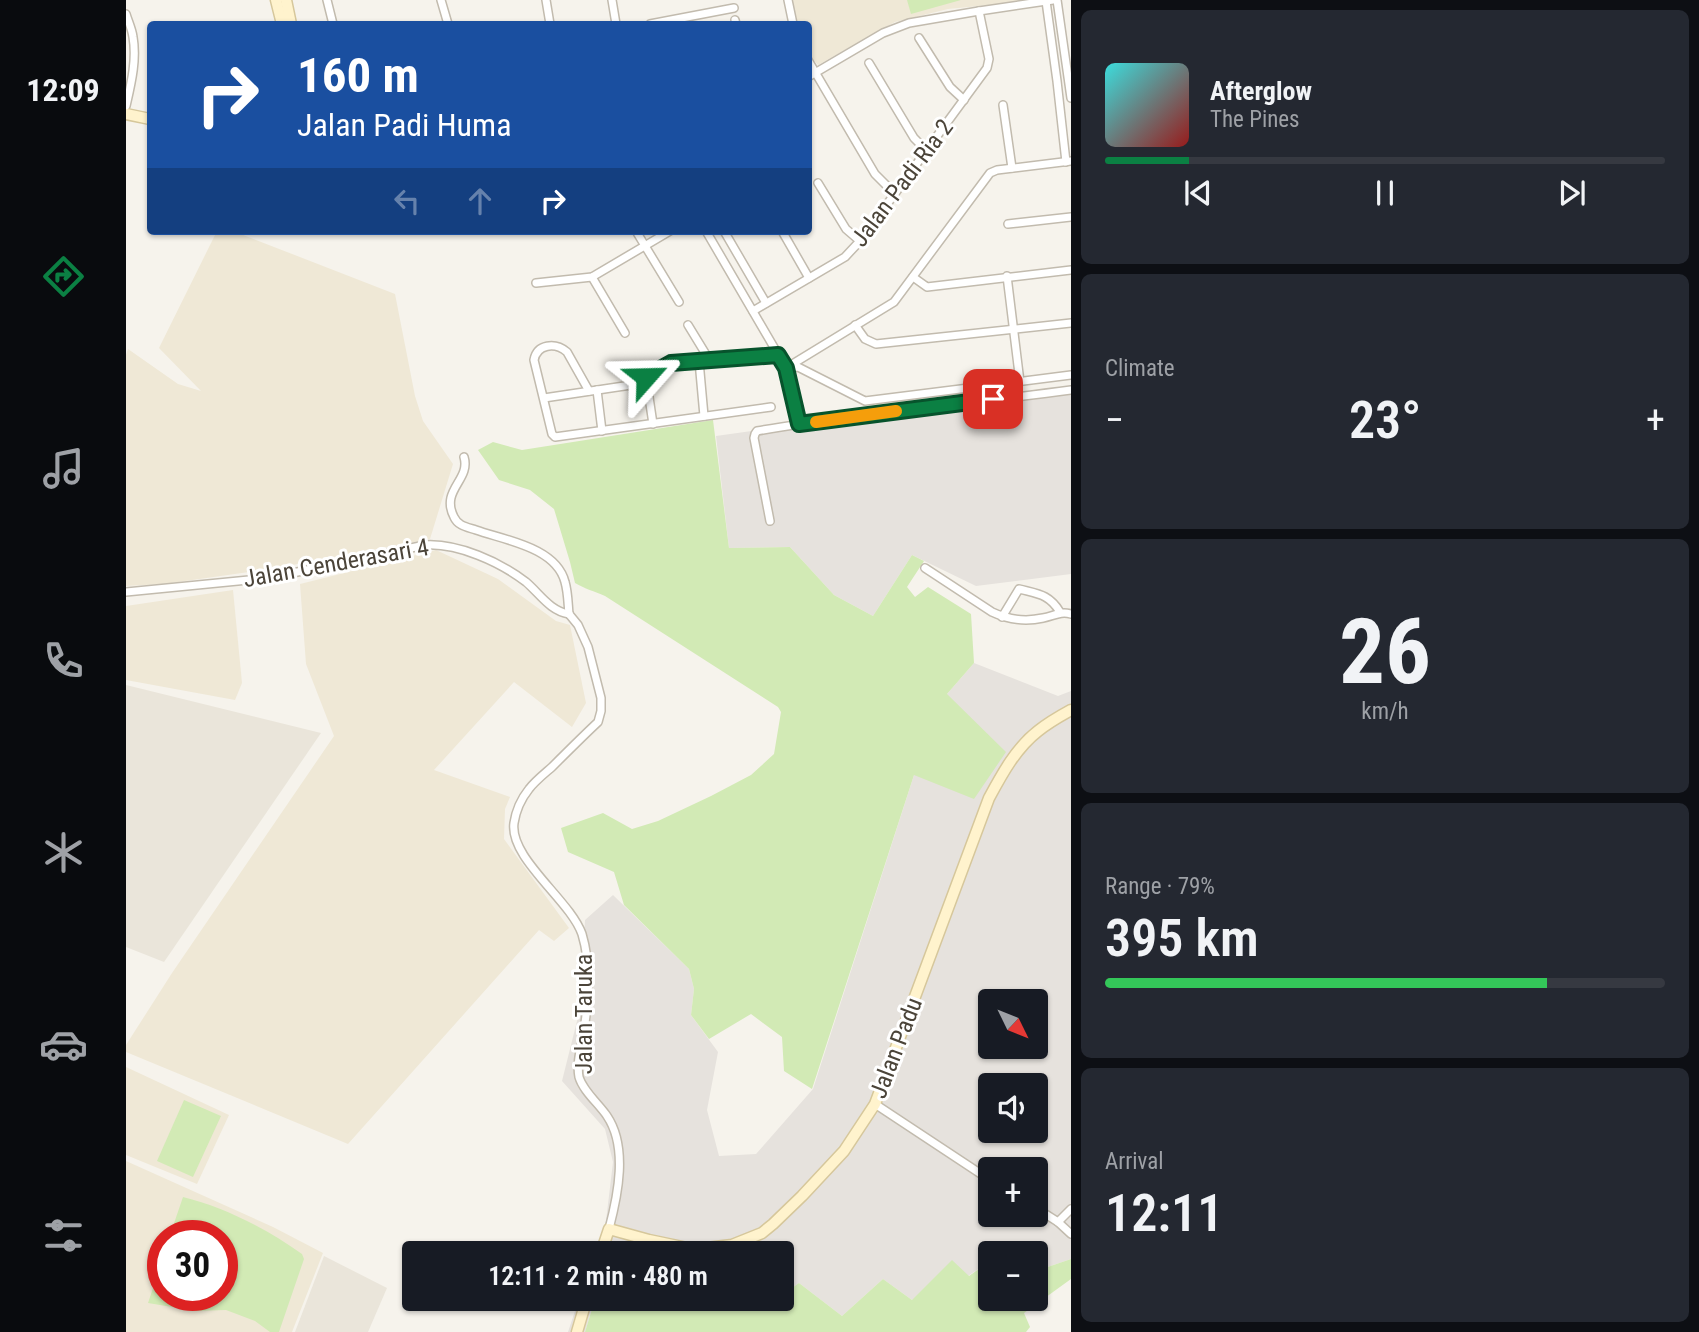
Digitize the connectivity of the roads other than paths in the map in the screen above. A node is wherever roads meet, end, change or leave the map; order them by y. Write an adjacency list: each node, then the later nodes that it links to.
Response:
1 (276, 0): 14 (street)
2 (286, 0): 15 (street)
3 (327, 0): 16 (street)
4 (441, 0): 17 (street)
5 (546, 0): 18 (street)
6 (612, 0): 19 (street)
7 (788, 0): 21 (street)
8 (1052, 0): 10 (street); 11 (street); 13 (street)
9 (734, 8): 20 (street)
10 (979, 10): 24 (street); 27 (street, Jalan Padi Ria 2)
11 (1059, 13): 13 (street); 26 (street)
12 (126, 14): 25 (street)
13 (1048, 15): 33 (street)
14 (281, 21)
15 (290, 21)
16 (332, 21)
17 (447, 21)
18 (550, 21)
19 (616, 21)
20 (685, 21)
21 (792, 21)
22 (919, 38): 27 (street)
23 (869, 63): 32 (street)
24 (812, 74): 36 (street)
25 (127, 98): 29 (street)
26 (1071, 98)
27 (964, 100): 32 (street, Jalan Padi Ria 2)
28 (1003, 105): 34 (street)
29 (126, 106)
30 (126, 114): 31 (street)
31 (147, 118)
32 (926, 150): 36 (street, Jalan Padi Ria 2)
33 (1069, 159): 34 (street)
34 (1012, 168): 49 (street)
35 (818, 183): 44 (street)
36 (894, 193): 44 (street, Jalan Padi Ria 2)
37 (1071, 217): 38 (street)
38 (1008, 224)
39 (639, 235): 45 (street)
40 (663, 235): 45 (street)
41 (711, 235): 54 (street)
42 (726, 235): 53 (street)
43 (784, 235): 50 (street)
44 (860, 241): 50 (street, Jalan Padi Ria 2)
45 (646, 245): 47 (street); 52 (street)
46 (1071, 270): 48 (street)
47 (592, 276): 51 (street); 59 (street)
48 (1007, 276): 49 (street); 58 (street)
49 (913, 277): 57 (street)
50 (809, 278): 53 (street, Jalan Padi Ria 2)
51 (536, 284)
52 (679, 302)
53 (766, 303): 54 (street, Jalan Padi Ria 2)
54 (753, 311): 60 (street)
55 (1071, 323): 58 (street)
56 (688, 325): 61 (street)
57 (855, 325): 58 (street); 63 (street)
58 (1014, 330): 66 (street)
59 (625, 333)
60 (778, 355): 61 (street); 63 (street)
61 (710, 360): 62 (street)
62 (699, 361): 65 (street); 71 (street)
63 (786, 368): 66 (street); 73 (street)
64 (1071, 375): 66 (street)
65 (646, 377): 67 (street); 72 (street)
66 (1020, 382)
67 (593, 390): 69 (street); 69 (street); 74 (street)
68 (1071, 390): 73 (street)
69 (544, 398): 74 (street)
70 (771, 407): 71 (street)
71 (704, 416): 72 (street)
72 (653, 424): 74 (street)
73 (799, 424): 76 (street)
74 (602, 431)
75 (464, 457): 80 (street)
76 (770, 521)
77 (925, 568): 82 (street)
78 (126, 592): 80 (street, Jalan Cenderasari 4)
79 (1060, 612): 81 (street); 82 (street); 82 (street)
80 (569, 614): 89 (street, Jalan Taruka)
81 (1071, 614)
82 (1002, 617)
83 (1071, 710): 84 (street, Jalan Padu)
84 (875, 1104): 85 (street); 89 (street, Jalan Padu)
85 (978, 1172)
86 (1071, 1209): 88 (street)
87 (1048, 1216): 88 (street)
88 (1058, 1222): 90 (street)
89 (609, 1229): 91 (street, Jalan Taruka)
90 (1071, 1234)
91 (605, 1241)
92 (583, 1311): 93 (street)
93 (577, 1332)

